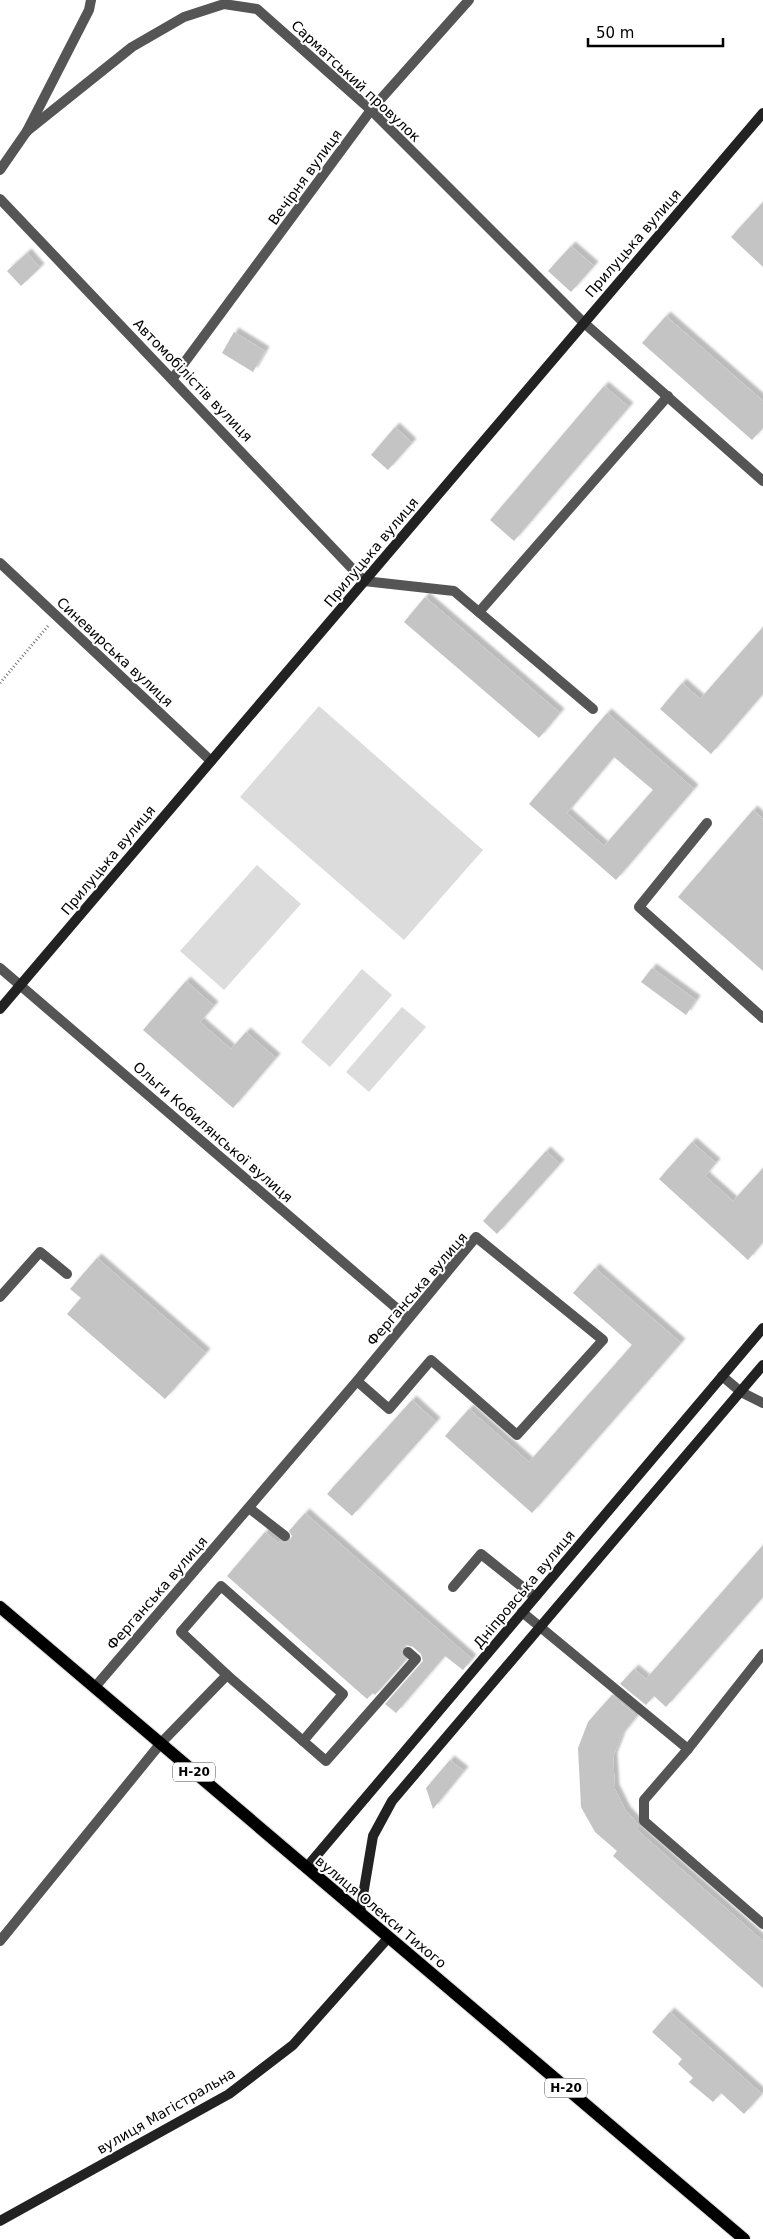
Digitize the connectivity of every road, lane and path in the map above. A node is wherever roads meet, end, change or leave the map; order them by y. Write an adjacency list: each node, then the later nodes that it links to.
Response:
1 (91, 0): 5 (street)
2 (469, 0): 3 (street, Вечірня вулиця)
3 (371, 110): 5 (street, Сарматський провулок); 8 (street, Сарматський провулок); 9 (street, Вечірня вулиця)
4 (763, 113): 8 (street, Прилуцька вулиця)
5 (27, 131): 6 (street)
6 (0, 170)
7 (0, 198): 9 (street, Автомобілістів вулиця)
8 (583, 322): 10 (street, Сарматський провулок); 13 (street, Прилуцька вулиця)
9 (173, 378): 13 (street, Автомобілістів вулиця)
10 (668, 396): 11 (street, Сарматський провулок); 14 (street)
11 (763, 481)
12 (0, 563): 18 (street, Синевирська вулиця)
13 (364, 581): 14 (street); 18 (street, Прилуцька вулиця)
14 (479, 612): 17 (street)
15 (54, 619): 16 (path)
16 (0, 683)
17 (593, 709)
18 (211, 761): 21 (street, Прилуцька вулиця)
19 (707, 823): 23 (street)
20 (0, 968): 21 (street, Ольги Кобилянської вулиця)
21 (20, 985): 22 (street, Прилуцька вулиця); 26 (street, Ольги Кобилянської вулиця)
22 (0, 1009)
23 (763, 1018)
24 (67, 1274): 25 (street)
25 (0, 1297)
26 (408, 1318): 30 (street, Ферганська вулиця); 30 (street, Ферганська вулиця)
27 (763, 1328): 29 (street, Дніпровська вулиця)
28 (763, 1365): 31 (street)
29 (722, 1376): 31 (street); 36 (street, Дніпровська вулиця)
30 (357, 1380): 33 (street, Ферганська вулиця)
31 (741, 1392): 32 (street); 39 (street)
32 (763, 1403)
33 (248, 1508): 34 (street); 43 (street, Ферганська вулиця)
34 (285, 1536)
35 (453, 1587): 36 (street)
36 (535, 1597): 38 (street, Дніпровська вулиця)
37 (0, 1607): 43 (main road, вулиця Олекси Тихого / Н-20)
38 (522, 1612): 39 (street); 47 (street, Дніпровська вулиця)
39 (540, 1628): 46 (street); 48 (street)
40 (408, 1652): 44 (street)
41 (763, 1654): 46 (street)
42 (227, 1675): 44 (street); 44 (street); 45 (street)
43 (95, 1687): 45 (main road, вулиця Олекси Тихого / Н-20)
44 (303, 1741)
45 (161, 1744): 47 (main road, вулиця Олекси Тихого / Н-20); 51 (street)
46 (688, 1749): 49 (street)
47 (306, 1868): 48 (main road, вулиця Олекси Тихого / Н-20)
48 (360, 1913): 50 (main road, вулиця Олекси Тихого / Н-20)
49 (763, 1924)
50 (389, 1937): 52 (street, вулиця Магістральна); 53 (main road, вулиця Олекси Тихого / Н-20)
51 (0, 1941)
52 (0, 2221)
53 (744, 2239)

